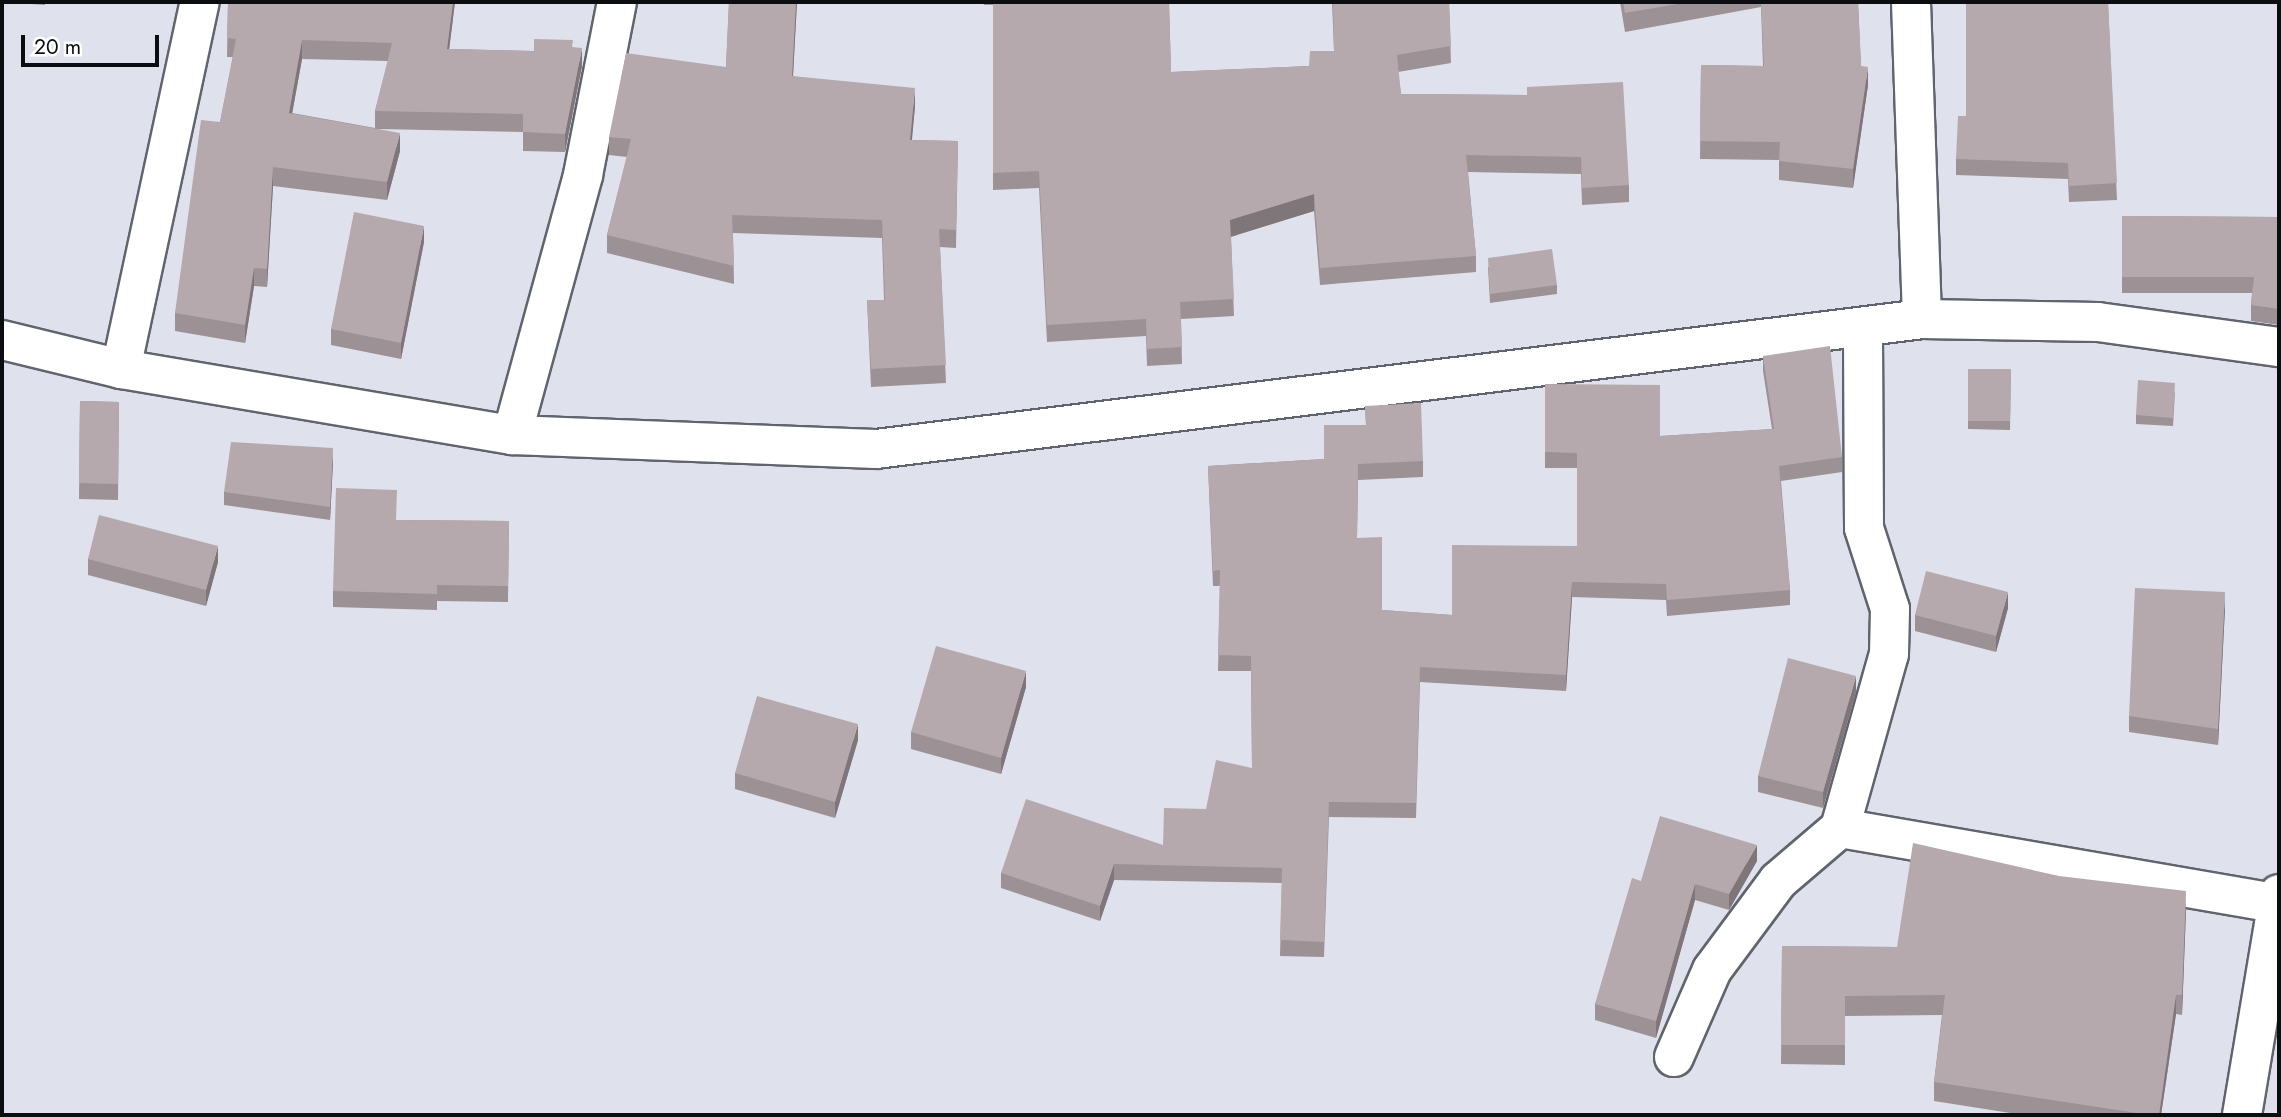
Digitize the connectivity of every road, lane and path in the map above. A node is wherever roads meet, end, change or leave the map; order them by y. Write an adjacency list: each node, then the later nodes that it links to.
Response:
1 (200, 2): 8 (street)
2 (617, 2): 9 (street)
3 (1911, 2): 4 (street)
4 (1922, 319): 5 (street); 7 (street)
5 (1863, 328): 9 (street); 10 (street)
6 (2, 340): 8 (street)
7 (2279, 347)
8 (121, 369): 9 (street)
9 (512, 435)
10 (1840, 828): 11 (street); 12 (street)
11 (2278, 899): 13 (street)
12 (1674, 1057)
13 (2242, 1115)

